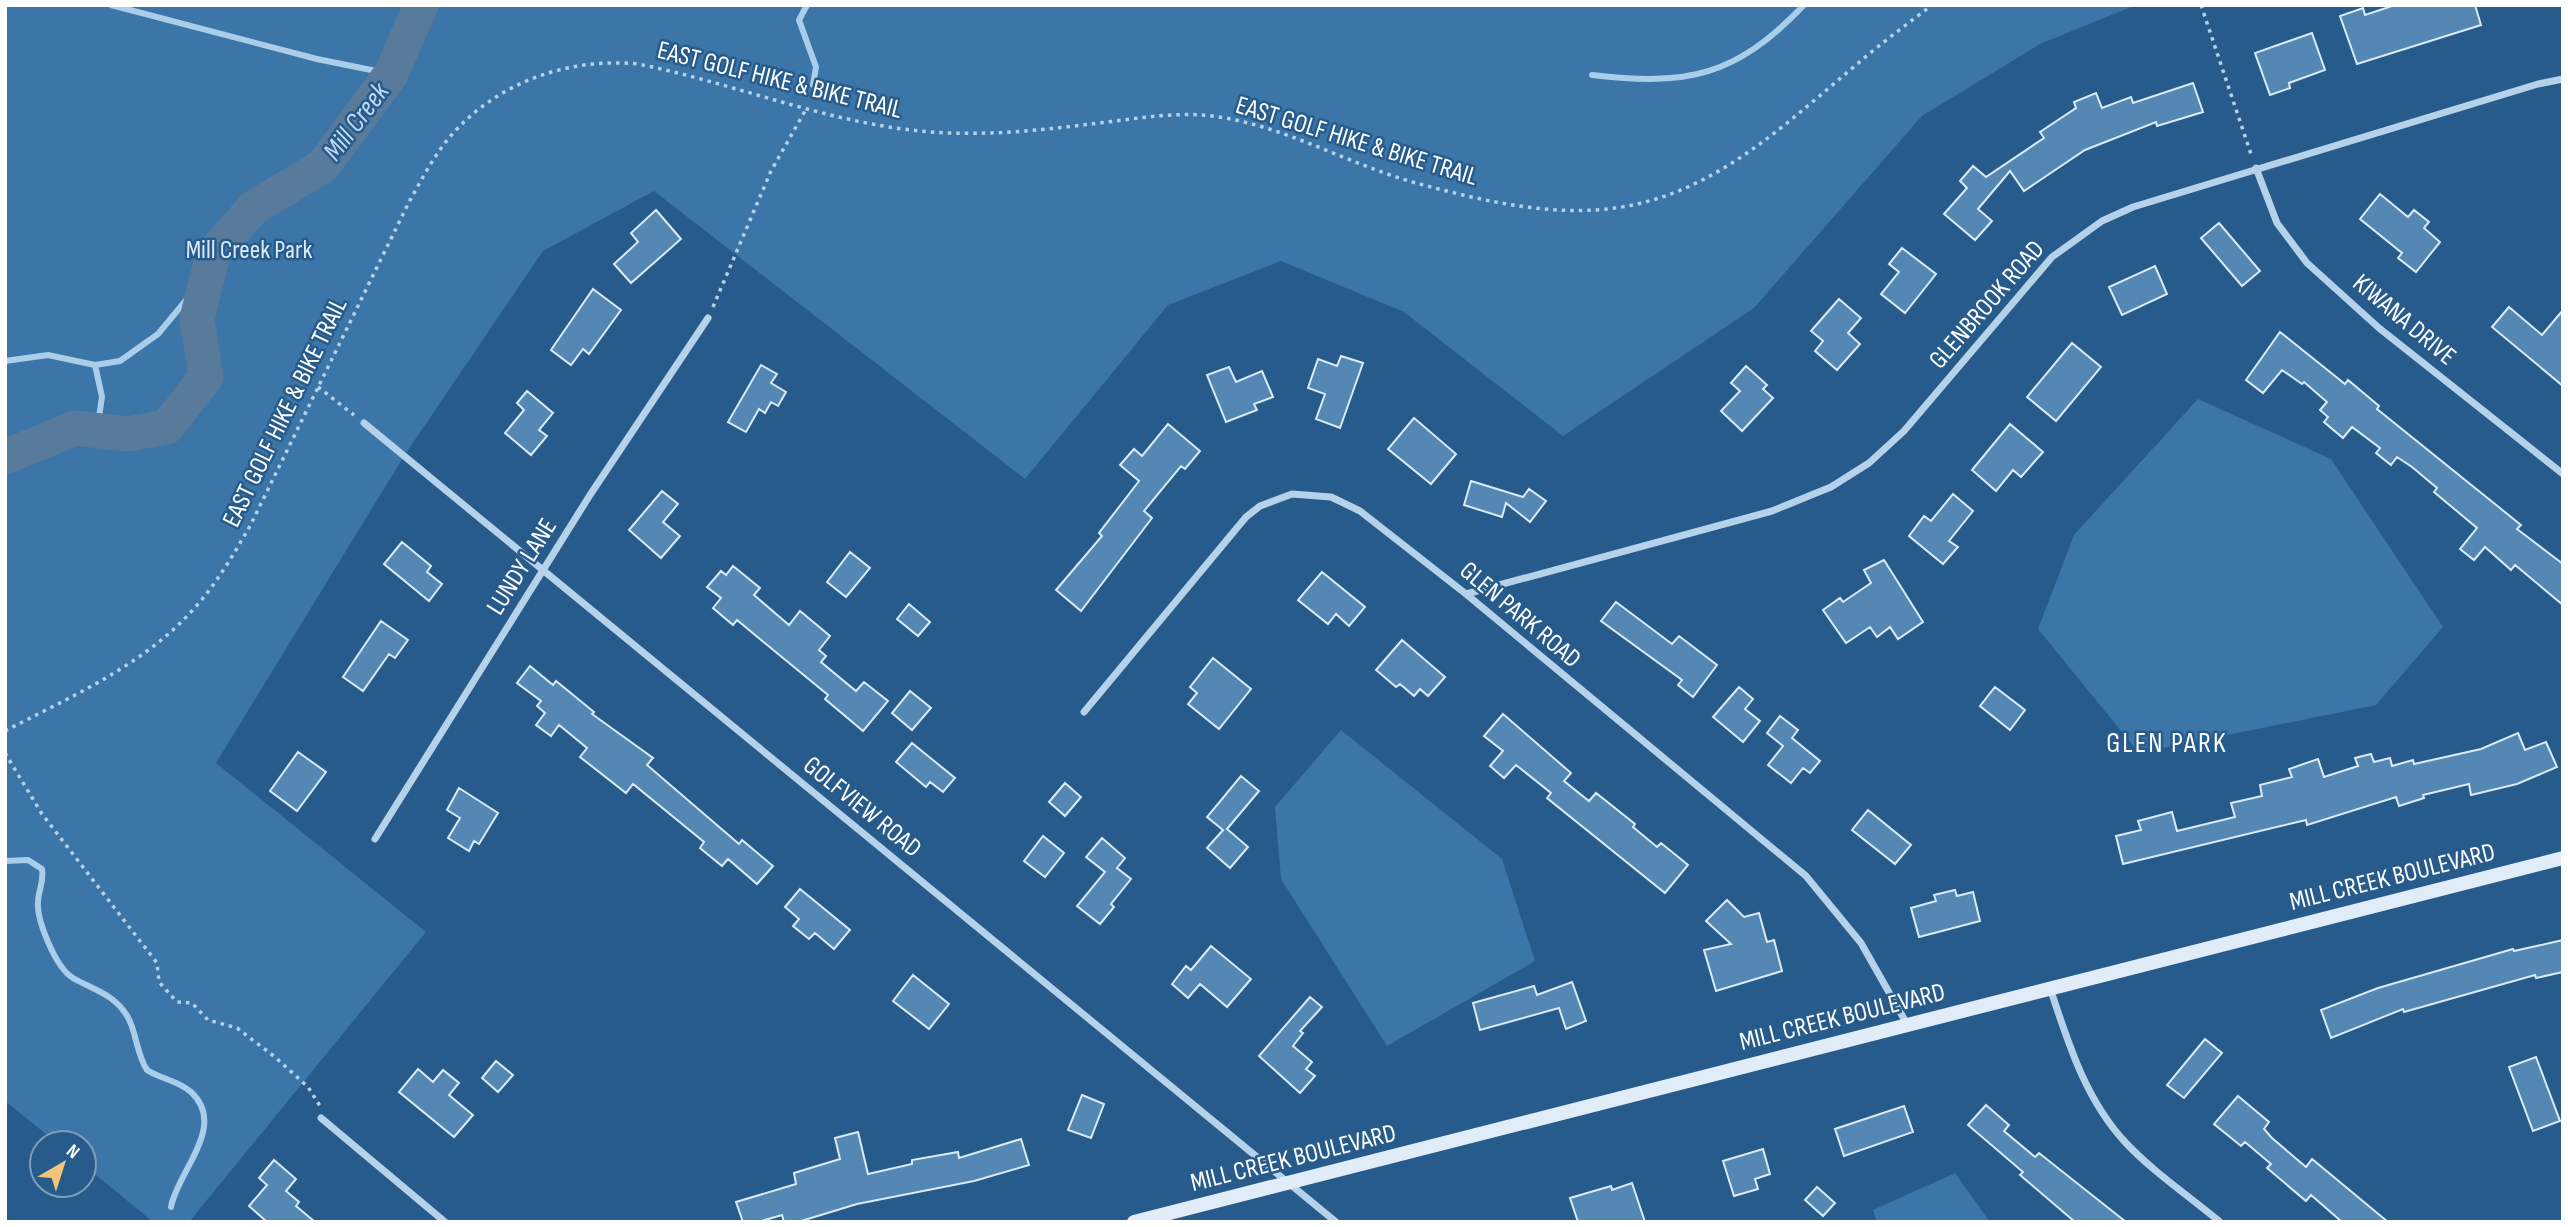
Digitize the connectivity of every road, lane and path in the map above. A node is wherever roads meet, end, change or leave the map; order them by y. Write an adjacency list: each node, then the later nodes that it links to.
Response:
1 (1932, 5): 4 (path, EAST GOLF HIKE & BIKE TRAIL)
2 (2202, 5): 5 (path)
3 (2563, 79): 5 (street, GLENBROOK ROAD)
4 (805, 110): 6 (path); 7 (path, EAST GOLF HIKE & BIKE TRAIL)
5 (2256, 168): 9 (street, KIWANA DRIVE); 11 (street, GLENBROOK ROAD)
6 (708, 318): 10 (street, LUNDY LANE)
7 (318, 387): 8 (path); 13 (path, EAST GOLF HIKE & BIKE TRAIL)
8 (364, 423): 10 (street, GOLFVIEW ROAD)
9 (2563, 474)
10 (543, 571): 15 (street, LUNDY LANE); 20 (street, GOLFVIEW ROAD)
11 (1466, 594): 12 (street, GLEN PARK ROAD); 18 (street, GLEN PARK ROAD)
12 (1084, 712)
13 (5, 731)
14 (5, 753): 19 (path)
15 (375, 839)
16 (2563, 858): 17 (street, MILL CREEK BOULEVARD)
17 (2050, 987): 18 (street, MILL CREEK BOULEVARD); 24 (street)
18 (1907, 1024): 20 (street, MILL CREEK BOULEVARD)
19 (321, 1118): 21 (street)
20 (1290, 1183): 22 (street, MILL CREEK BOULEVARD); 23 (street, GOLFVIEW ROAD)
21 (445, 1222)
22 (1134, 1222)
23 (1336, 1222)
24 (2220, 1222)

